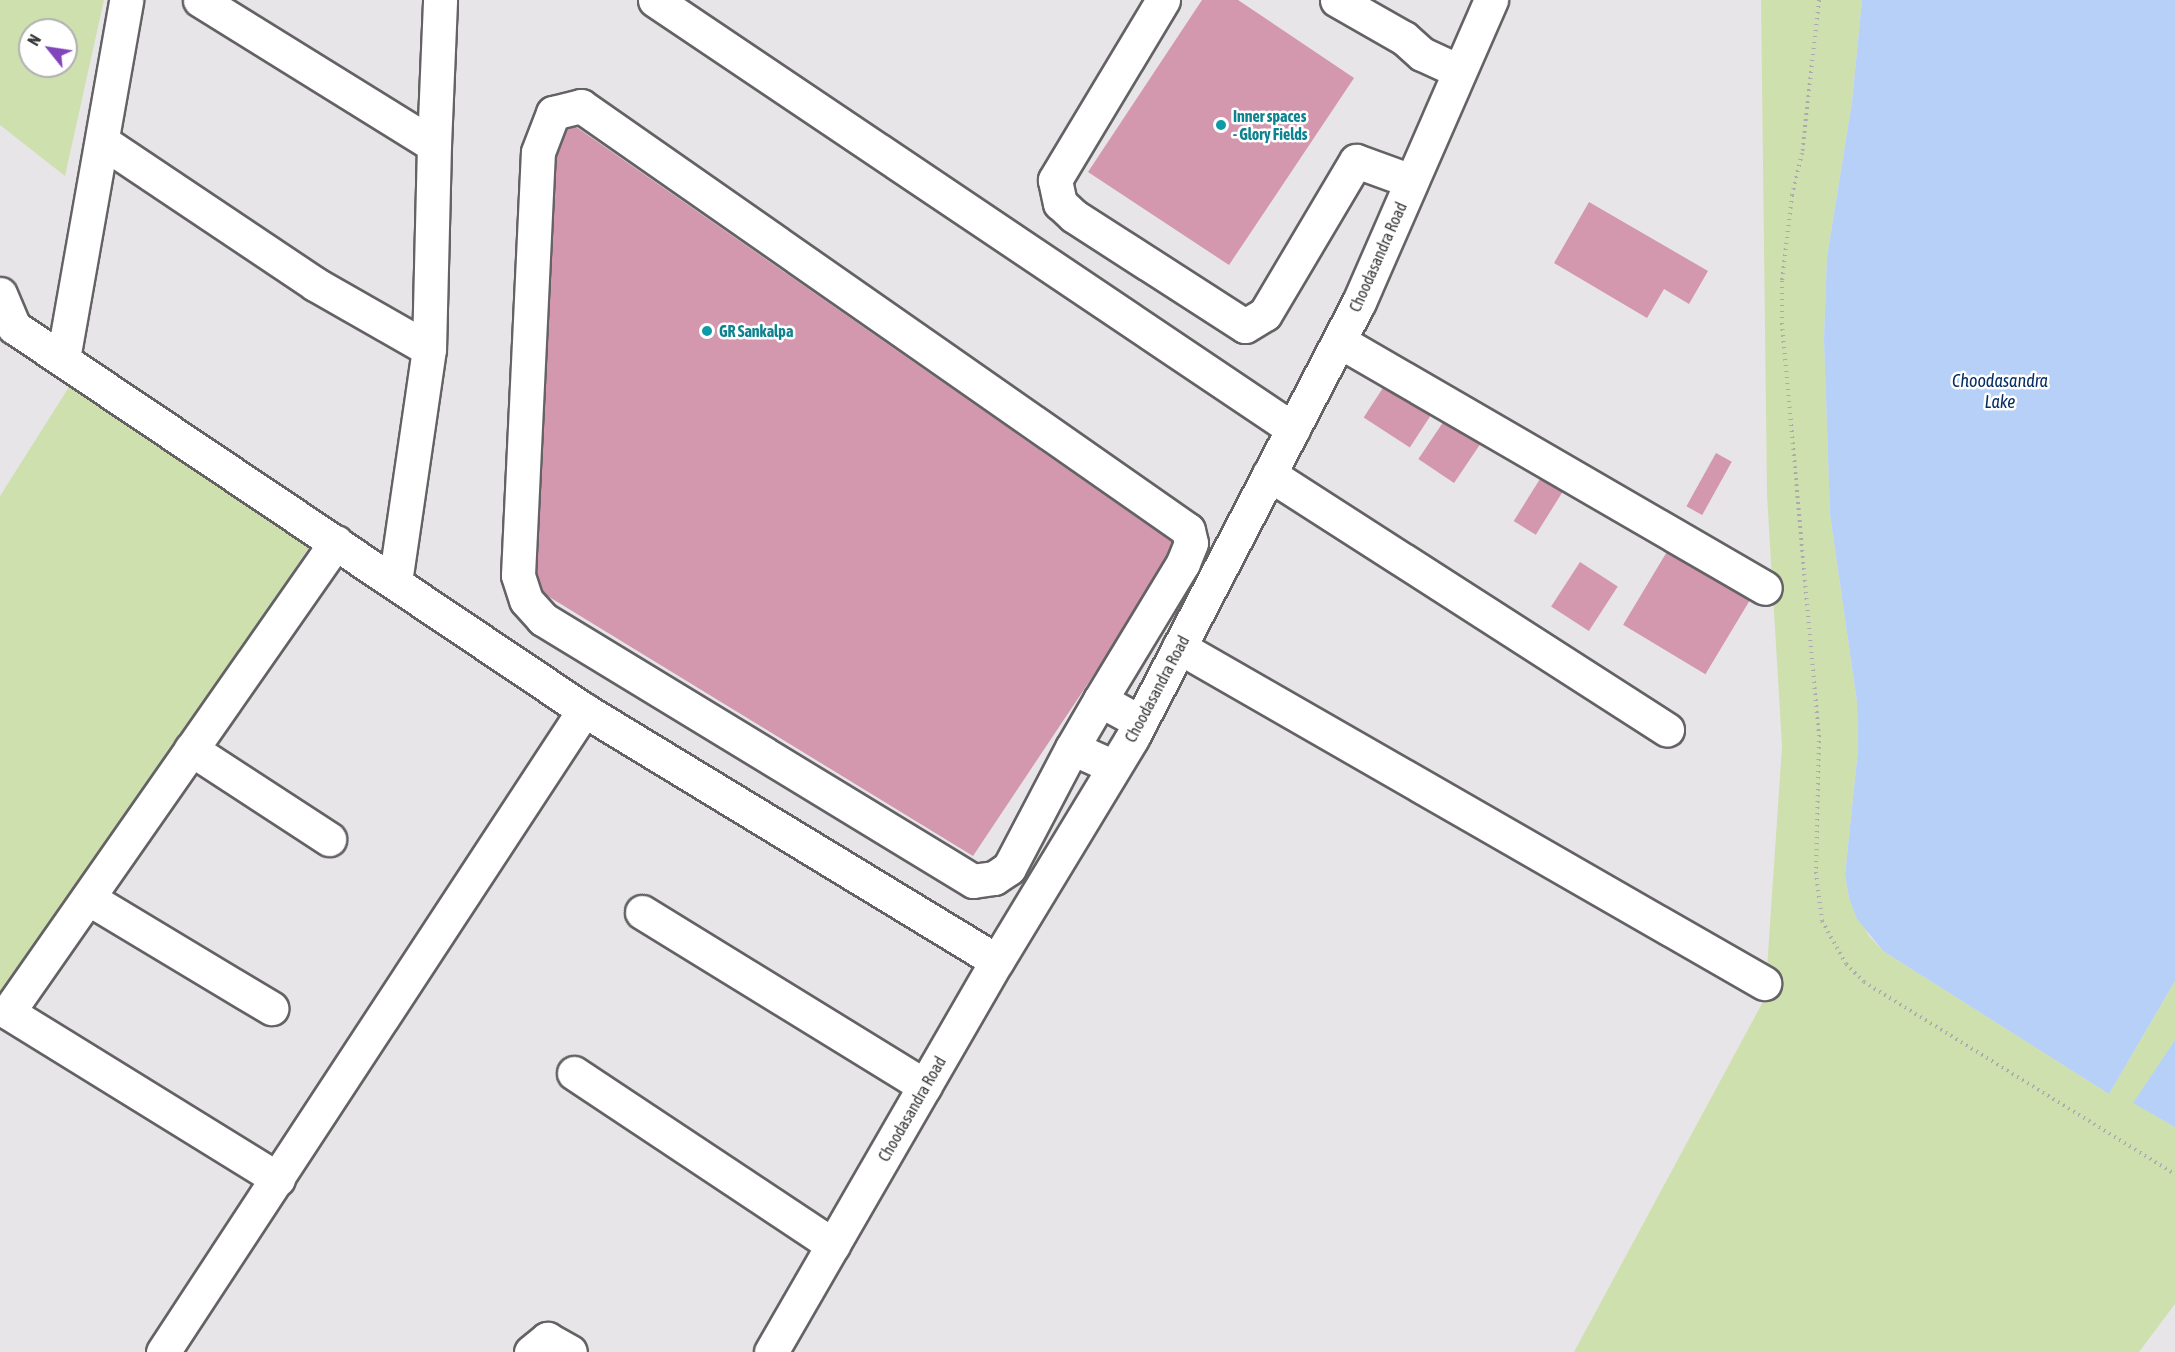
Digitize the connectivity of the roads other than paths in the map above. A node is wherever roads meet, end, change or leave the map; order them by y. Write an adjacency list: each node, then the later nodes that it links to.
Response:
1 (126, 0): 9 (street)
2 (200, 0): 10 (street)
3 (440, 0): 10 (street)
4 (655, 0): 17 (street)
5 (1163, 0): 11 (street)
6 (1337, 0): 8 (street)
7 (1491, 0): 8 (street, Choodasandra Road)
8 (1459, 71): 11 (street, Choodasandra Road)
9 (103, 142): 15 (street); 16 (street)
10 (434, 144): 15 (street)
11 (1412, 182): 14 (street, Choodasandra Road)
12 (0, 294): 13 (street)
13 (7, 337): 16 (street)
14 (1339, 341): 17 (street, Choodasandra Road); 21 (street)
15 (429, 349): 20 (street)
16 (63, 359): 19 (street)
17 (1293, 429): 18 (street, Choodasandra Road)
18 (1269, 474): 22 (street, Choodasandra Road); 26 (street)
19 (336, 542): 20 (street); 28 (street)
20 (395, 582): 24 (street)
21 (1765, 588)
22 (1179, 647): 25 (street, Choodasandra Road); 34 (street)
23 (1100, 700): 25 (street); 27 (street); 27 (street)
24 (584, 710): 33 (street); 38 (street)
25 (1140, 722): 29 (street, Choodasandra Road)
26 (1667, 729)
27 (1072, 748): 29 (street)
28 (191, 749): 30 (street); 31 (street)
29 (1114, 767): 33 (street, Choodasandra Road)
30 (329, 839)
31 (88, 898): 35 (street); 38 (street)
32 (642, 912): 37 (street)
33 (997, 962): 37 (street, Choodasandra Road)
34 (1764, 983)
35 (271, 1008)
36 (574, 1073): 39 (street)
37 (925, 1086): 39 (street, Choodasandra Road)
38 (278, 1179): 40 (street)
39 (833, 1245): 43 (street, Choodasandra Road)
40 (163, 1352)
41 (531, 1352): 42 (street)
42 (570, 1352)
43 (771, 1352)

